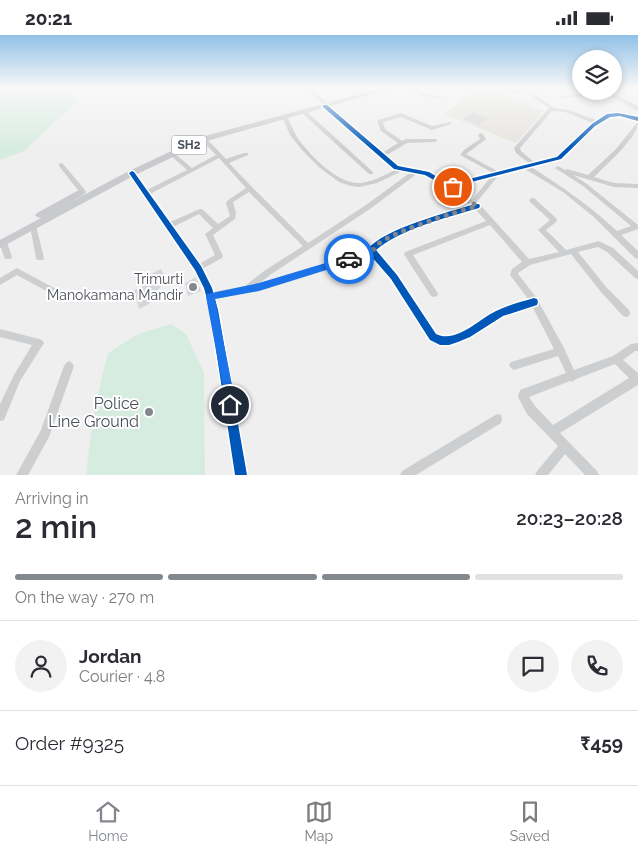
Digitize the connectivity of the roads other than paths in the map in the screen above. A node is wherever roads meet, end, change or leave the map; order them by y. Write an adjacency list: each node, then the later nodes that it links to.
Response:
1 (315, 108): 35 (main road, SH2)
2 (317, 108): 5 (main road, SH2)
3 (328, 108): 18 (street)
4 (552, 108): 8 (street); 21 (street)
5 (304, 112): 6 (main road, SH2); 29 (street)
6 (285, 117): 12 (main road, SH2); 26 (street)
7 (638, 119): 8 (street)
8 (597, 122): 20 (street)
9 (449, 123): 14 (street)
10 (638, 125): 31 (street)
11 (482, 135): 30 (street)
12 (204, 139): 15 (main road, SH2); 17 (street)
13 (435, 140): 14 (street)
14 (400, 143): 18 (street)
15 (171, 153): 25 (street); 28 (main road, SH2)
16 (246, 154): 19 (street)
17 (220, 156): 19 (street); 25 (street)
18 (380, 156): 26 (street)
19 (225, 162): 34 (street)
20 (540, 163): 21 (street); 24 (street)
21 (532, 164): 23 (street)
22 (61, 165): 35 (street)
23 (525, 166): 30 (street); 43 (street)
24 (558, 168): 31 (street); 43 (street)
25 (191, 170): 36 (street)
26 (399, 170): 27 (street)
27 (417, 171): 32 (street); 45 (street)
28 (132, 173): 36 (street); 40 (main road, SH2)
29 (371, 173)
30 (497, 173): 32 (street); 38 (street)
31 (589, 178): 33 (street)
32 (448, 186): 38 (street)
33 (638, 186)
34 (250, 189): 42 (street); 45 (street)
35 (83, 192): 44 (main road, SH2)
36 (147, 193): 41 (street)
37 (532, 200): 48 (street)
38 (475, 204): 39 (street); 46 (street)
39 (491, 221): 52 (street); 58 (street)
40 (33, 226): 44 (main road, SH2); 51 (street)
41 (168, 226): 42 (street); 53 (street)
42 (216, 227): 53 (street)
43 (618, 234): 49 (street)
44 (1, 241): 50 (street)
45 (307, 247): 56 (street)
46 (373, 251): 56 (street); 60 (street)
47 (573, 251): 48 (street); 54 (street); 61 (street)
48 (564, 253): 52 (street)
49 (638, 256)
50 (8, 257)
51 (40, 258)
52 (528, 262): 60 (street)
53 (198, 269): 59 (street)
54 (638, 276)
55 (0, 282): 57 (street)
56 (247, 289): 59 (street)
57 (53, 291)
58 (434, 294)
59 (210, 297): 75 (street)
60 (534, 302): 64 (street)
61 (626, 313)
62 (0, 333): 70 (street)
63 (638, 347): 65 (street)
64 (561, 351): 66 (street); 68 (street)
65 (616, 359): 68 (street); 69 (street)
66 (514, 365)
67 (69, 366): 74 (street)
68 (572, 377): 72 (street)
69 (638, 380): 72 (street)
70 (0, 416)
71 (496, 419): 76 (street)
72 (552, 432): 73 (street)
73 (566, 446): 77 (street); 78 (street)
74 (22, 475)
75 (241, 475)
76 (406, 475)
77 (541, 475)
78 (593, 475)

